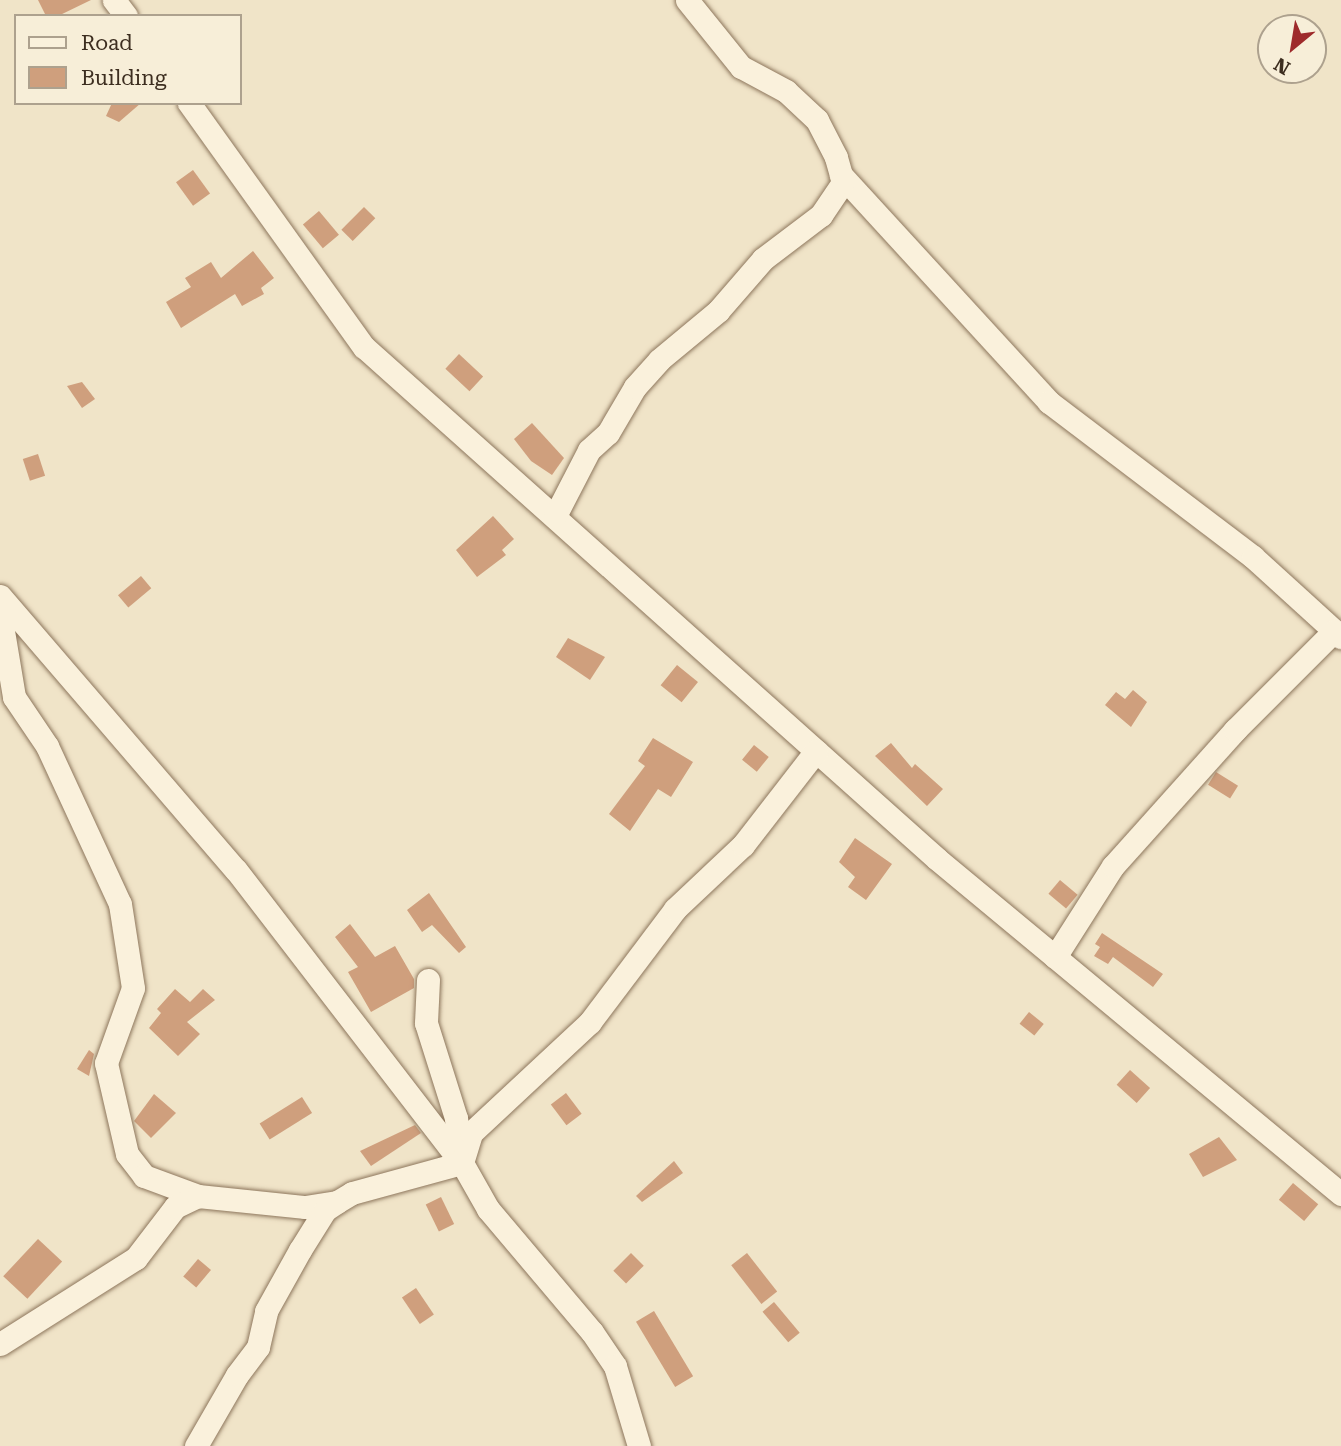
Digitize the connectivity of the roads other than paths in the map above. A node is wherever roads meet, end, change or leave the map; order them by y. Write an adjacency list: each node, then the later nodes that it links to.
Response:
1 (687, 0): 3 (street)
2 (190, 105): 4 (street)
3 (841, 175): 4 (street); 7 (street)
4 (555, 516): 8 (street)
5 (0, 596): 11 (street)
6 (0, 613): 13 (street)
7 (1337, 634): 9 (street)
8 (816, 751): 9 (street); 11 (street)
9 (1055, 957): 12 (street)
10 (428, 980): 11 (street)
11 (462, 1163): 14 (street); 17 (street)
12 (1341, 1194)
13 (198, 1196): 14 (street); 15 (street)
14 (337, 1202): 16 (street)
15 (0, 1344)
16 (196, 1446)
17 (639, 1446)

